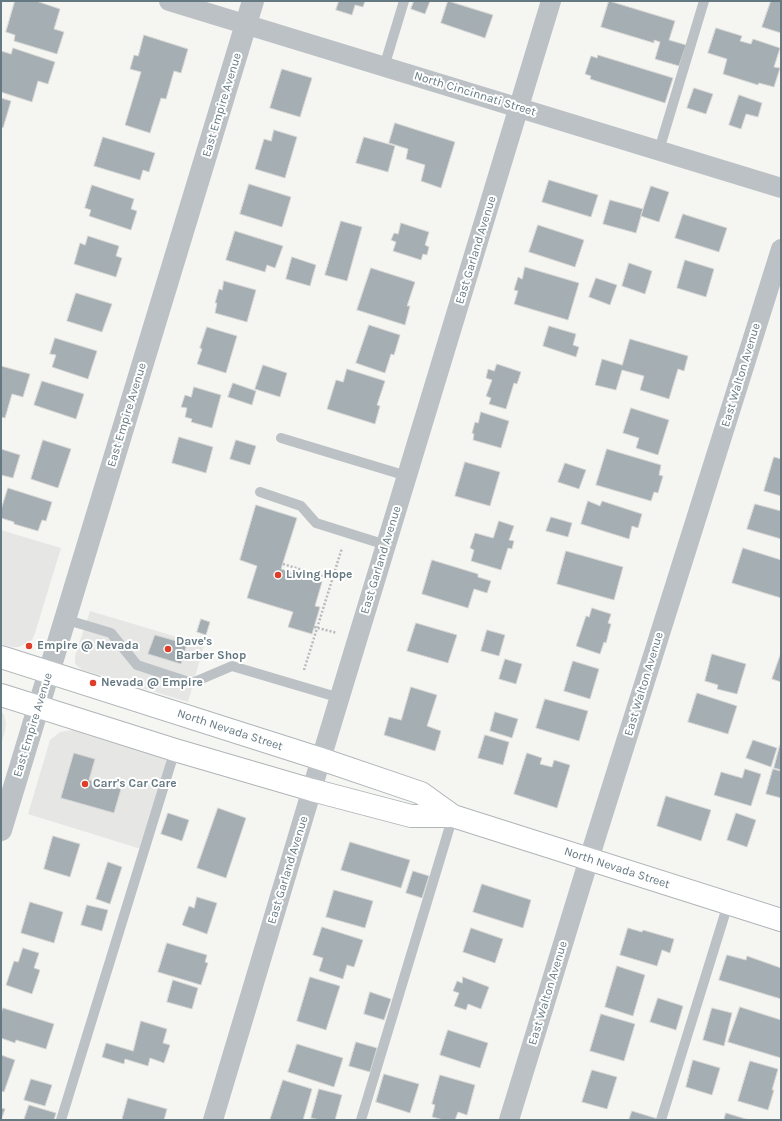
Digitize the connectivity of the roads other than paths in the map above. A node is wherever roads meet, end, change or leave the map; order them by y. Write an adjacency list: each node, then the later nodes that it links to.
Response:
1 (169, 1): 6 (street, North Cincinnati Street)
2 (253, 1): 6 (street, East Empire Avenue)
3 (404, 1): 7 (lane)
4 (551, 1): 8 (street, East Garland Avenue)
5 (704, 1): 9 (lane)
6 (246, 24): 7 (street, North Cincinnati Street); 16 (street, East Empire Avenue)
7 (384, 67): 8 (street, North Cincinnati Street)
8 (519, 108): 9 (street, North Cincinnati Street); 13 (street, East Garland Avenue)
9 (659, 150): 10 (street, North Cincinnati Street)
10 (781, 188)
11 (781, 249): 27 (street, East Walton Avenue)
12 (281, 438): 13 (lane)
13 (407, 476): 15 (street, East Garland Avenue)
14 (260, 492): 15 (lane)
15 (386, 545): 20 (street, East Garland Avenue)
16 (64, 619): 18 (street, East Empire Avenue); 20 (lane)
17 (1, 657): 18 (main road, North Nevada Street)
18 (49, 672): 21 (street, East Empire Avenue); 23 (main road, North Nevada Street)
19 (1, 695): 21 (main road, North Nevada Street)
20 (340, 698): 23 (street, East Garland Avenue)
21 (38, 707): 22 (main road, North Nevada Street); 26 (street, East Empire Avenue)
22 (174, 750): 24 (main road, North Nevada Street); 30 (lane)
23 (321, 759): 24 (street, East Garland Avenue); 25 (main road, North Nevada Street)
24 (312, 790): 25 (main road, North Nevada Street); 31 (street, East Garland Avenue)
25 (453, 816): 27 (main road, North Nevada Street); 32 (lane)
26 (1, 830)
27 (589, 859): 28 (main road, North Nevada Street); 33 (street, East Walton Avenue)
28 (728, 904): 29 (main road, North Nevada Street); 34 (lane)
29 (781, 920)
30 (61, 1120)
31 (213, 1120)
32 (361, 1120)
33 (509, 1120)
34 (661, 1120)

